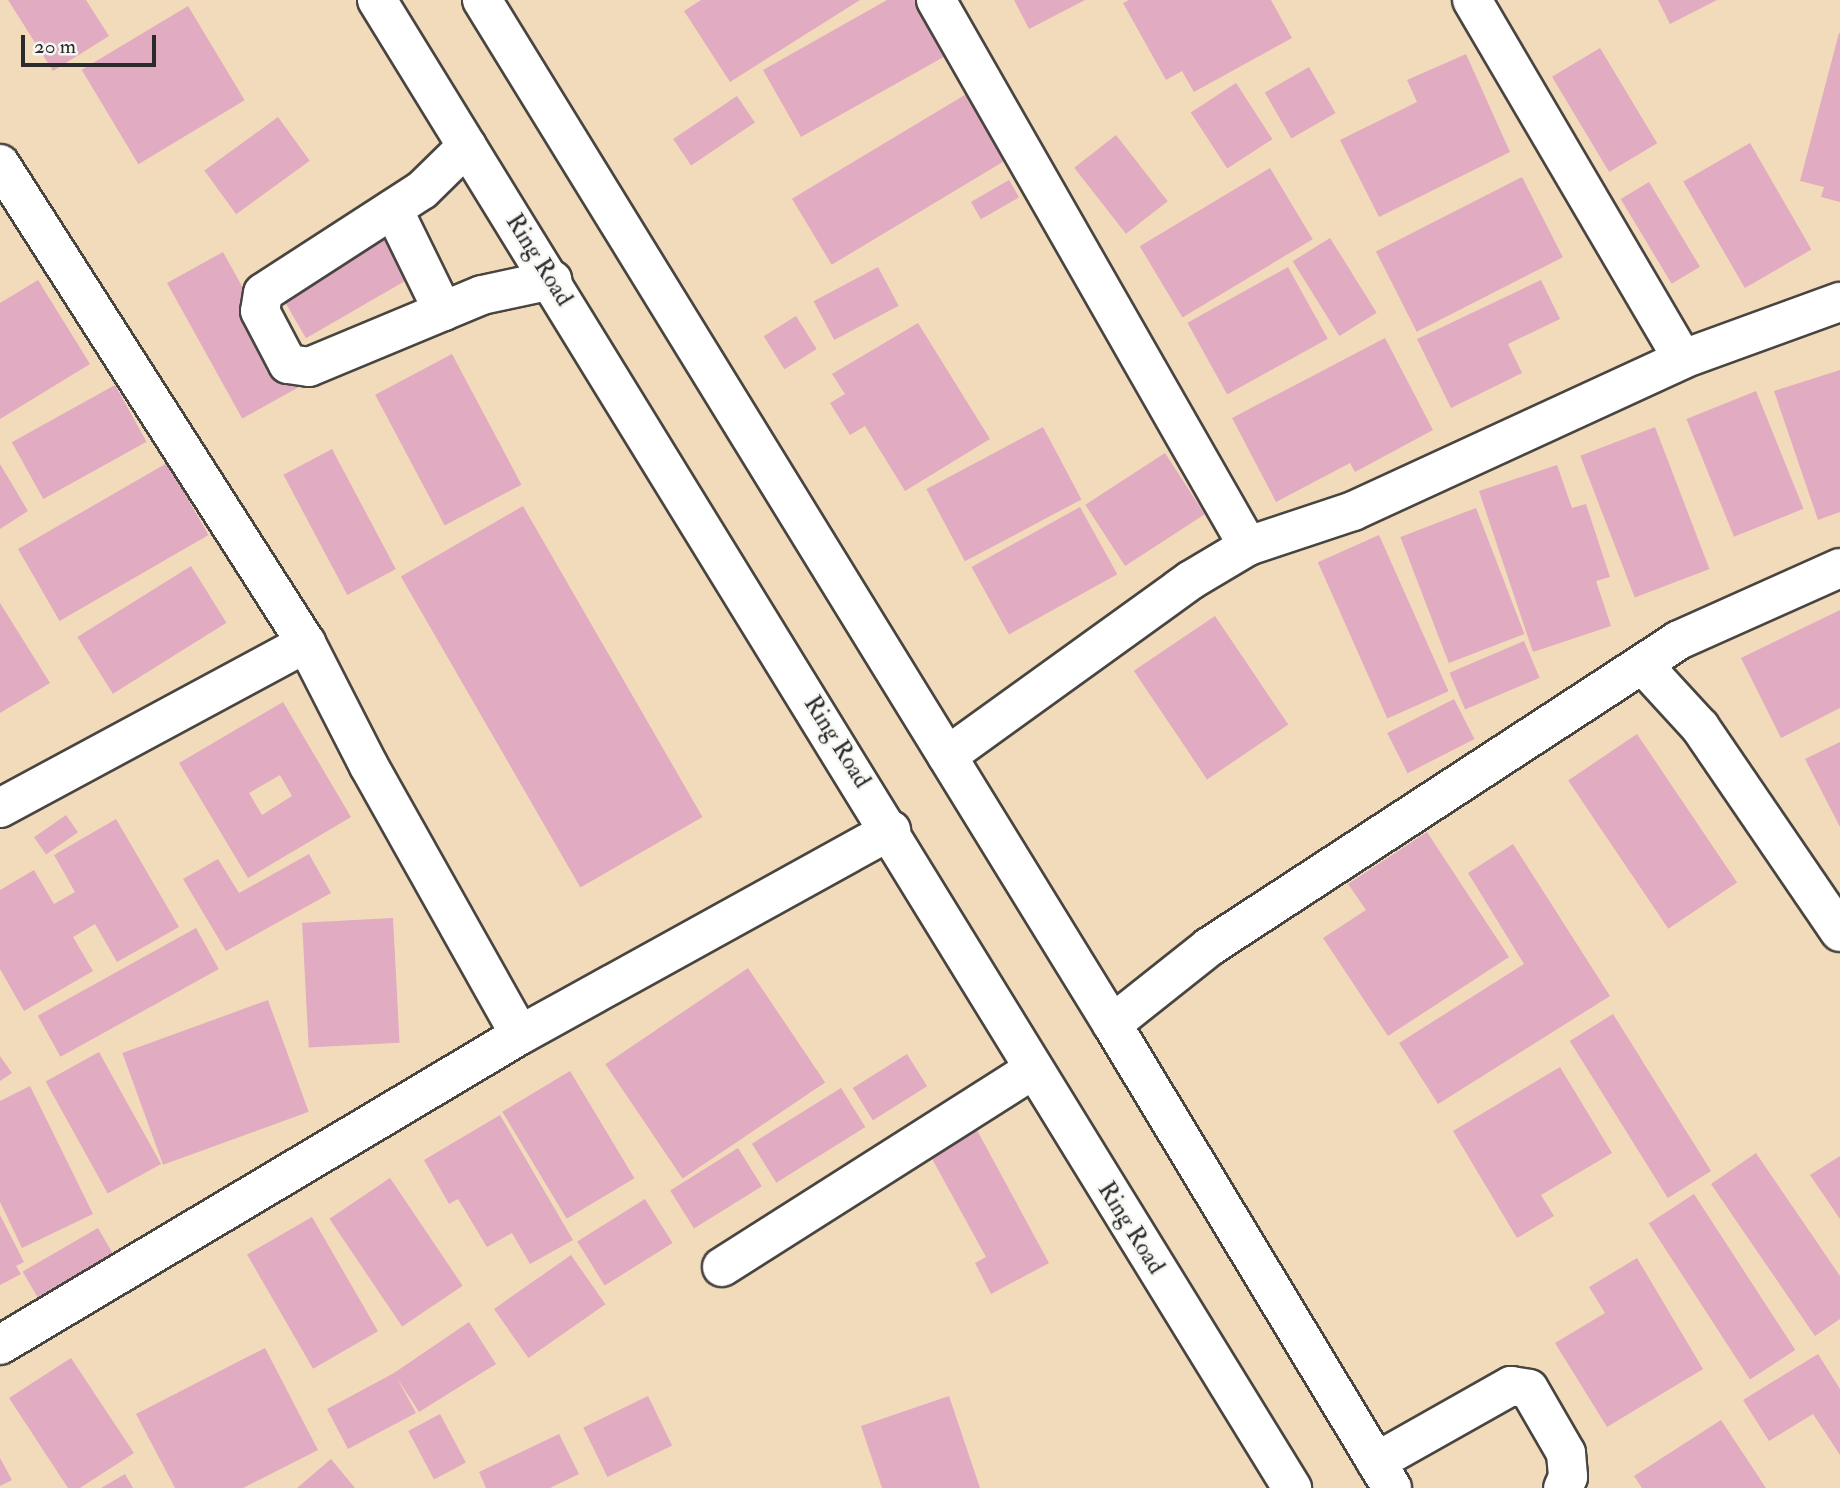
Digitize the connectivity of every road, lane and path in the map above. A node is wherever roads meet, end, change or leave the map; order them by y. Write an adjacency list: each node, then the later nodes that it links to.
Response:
1 (377, 0): 5 (street, Ring Road)
2 (482, 0): 16 (street)
3 (936, 0): 12 (street)
4 (1472, 0): 11 (street)
5 (467, 146): 7 (street); 8 (street, Ring Road)
6 (0, 164): 14 (street)
7 (393, 209): 10 (street); 10 (street)
8 (552, 280): 10 (street); 18 (street, Ring Road)
9 (1840, 302): 11 (street)
10 (443, 311)
11 (1683, 359): 12 (street)
12 (1248, 546): 16 (street)
13 (1840, 568): 15 (street)
14 (306, 642): 17 (street); 21 (street)
15 (1643, 665): 19 (street); 20 (street)
16 (947, 756): 20 (street)
17 (0, 808)
18 (891, 830): 21 (street); 22 (street, Ring Road)
19 (1840, 932)
20 (1112, 1024): 25 (street)
21 (520, 1035): 24 (street)
22 (1033, 1070): 23 (street); 26 (street, Ring Road)
23 (722, 1267)
24 (0, 1345)
25 (1384, 1475): 27 (street)
26 (1292, 1488)
27 (1563, 1488)

